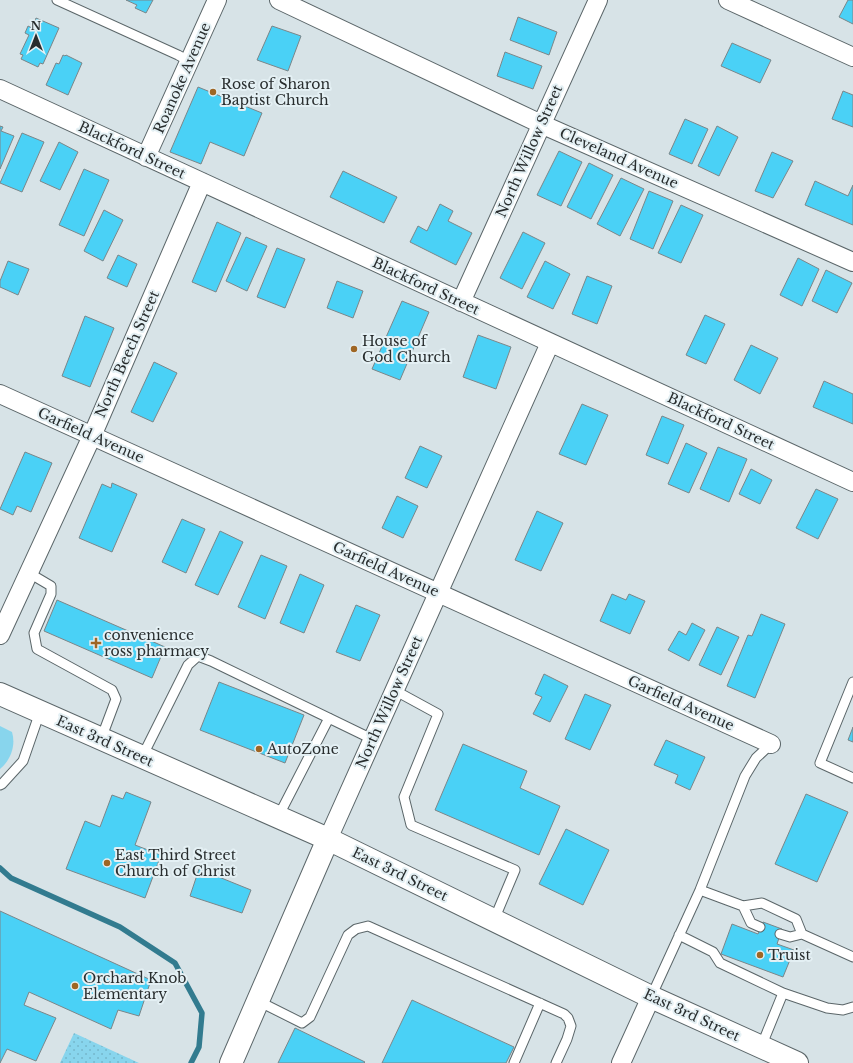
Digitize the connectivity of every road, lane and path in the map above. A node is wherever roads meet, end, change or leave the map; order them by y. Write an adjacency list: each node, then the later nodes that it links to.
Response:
1 (58, 0): 7 (lane)
2 (217, 0): 7 (street, Roanoke Avenue)
3 (279, 0): 9 (street, Cleveland Avenue)
4 (598, 0): 9 (street, North Willow Street)
5 (728, 0): 6 (street)
6 (853, 56)
7 (190, 61): 10 (street, Roanoke Avenue)
8 (0, 89): 10 (street, Blackford Street)
9 (542, 124): 12 (street, Cleveland Avenue); 13 (street, North Willow Street)
10 (146, 157): 11 (street, Blackford Street)
11 (202, 182): 13 (street, Blackford Street); 16 (street, North Beech Street)
12 (853, 262)
13 (461, 302): 14 (street, Blackford Street)
14 (550, 343): 17 (street, Blackford Street); 19 (street, North Willow Street)
15 (0, 394): 16 (street, Garfield Avenue)
16 (92, 436): 18 (street, North Beech Street); 19 (street, Garfield Avenue)
17 (853, 482)
18 (29, 573): 20 (street, North Beech Street); 26 (lane)
19 (438, 593): 22 (street, North Willow Street); 28 (street, Garfield Avenue)
20 (0, 635)
21 (853, 682): 30 (lane)
22 (394, 690): 27 (street, North Willow Street); 36 (lane)
23 (0, 694): 24 (main road, East 3rd Street)
24 (40, 712): 26 (main road, East 3rd Street); 31 (lane)
25 (328, 718): 27 (lane); 29 (lane); 32 (lane)
26 (101, 739): 29 (main road, East 3rd Street)
27 (372, 739): 33 (street, North Willow Street)
28 (771, 744): 34 (lane)
29 (142, 757): 32 (main road, East 3rd Street)
30 (853, 778)
31 (0, 785)
32 (278, 817): 33 (main road, East 3rd Street)
33 (328, 839): 36 (main road, East 3rd Street); 44 (main road, North Willow Street)
34 (700, 890): 35 (lane); 40 (lane)
35 (744, 906): 37 (lane); 39 (lane)
36 (494, 920): 43 (main road, East 3rd Street)
37 (760, 927)
38 (780, 934): 39 (lane)
39 (802, 934): 41 (lane)
40 (678, 936): 42 (lane); 43 (lane)
41 (853, 957)
42 (783, 994): 46 (lane); 47 (lane)
43 (651, 997): 47 (main road, East 3rd Street); 51 (street)
44 (258, 1001): 45 (lane); 48 (main road, North Willow Street)
45 (540, 1003): 49 (lane); 50 (lane)
46 (853, 1007)
47 (761, 1047): 52 (main road, East 3rd Street)
48 (231, 1063)
49 (514, 1063)
50 (556, 1063)
51 (621, 1063)
52 (797, 1063)

